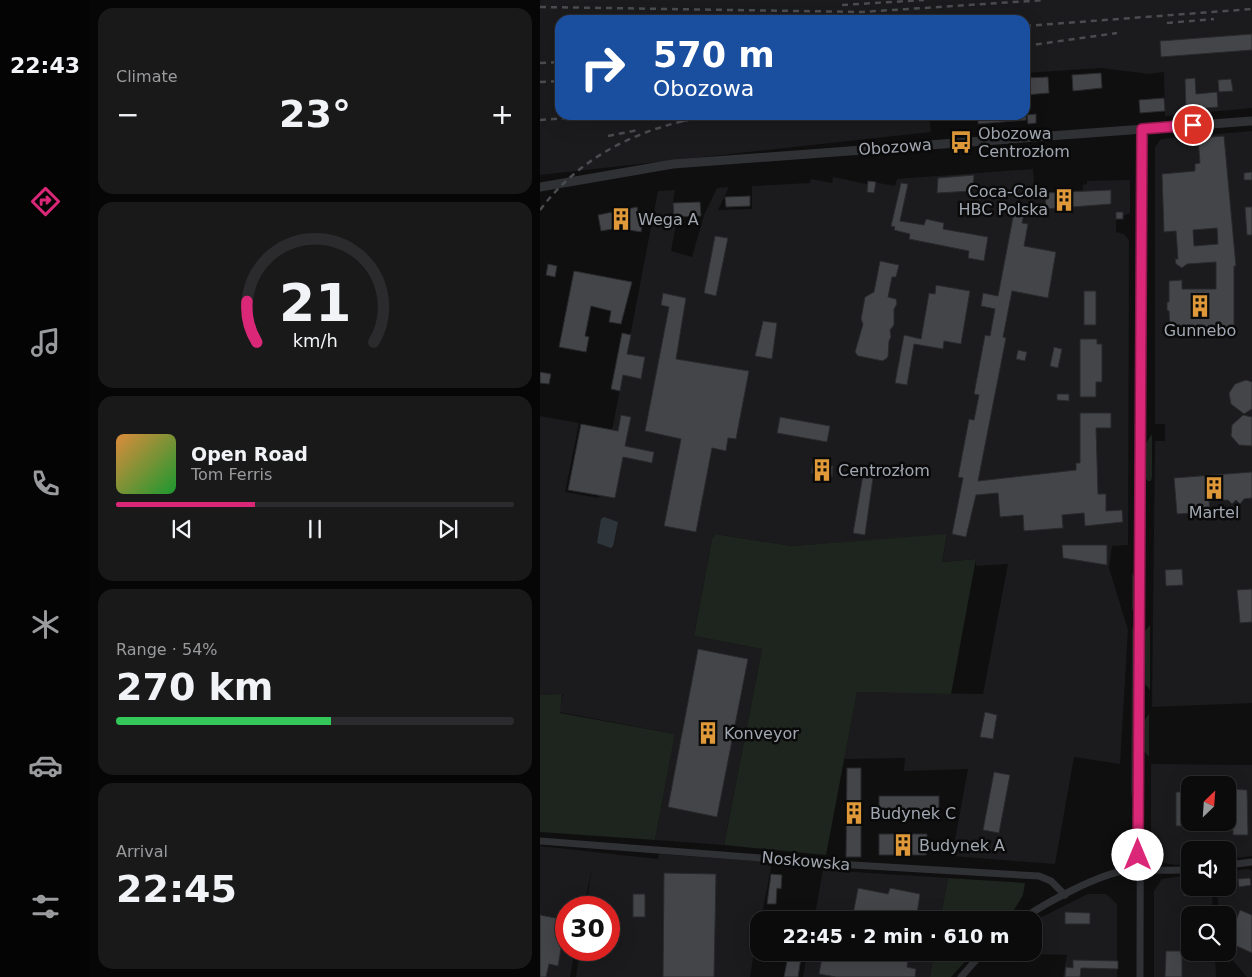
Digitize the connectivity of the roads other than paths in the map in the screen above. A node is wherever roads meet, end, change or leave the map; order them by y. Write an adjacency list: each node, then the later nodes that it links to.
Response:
1 (1252, 120): 2 (street, Obozowa)
2 (1142, 129): 3 (street, Obozowa); 8 (street)
3 (540, 187)
4 (540, 841): 9 (street, Noskowska)
5 (1252, 862): 6 (street)
6 (1236, 863)
7 (1181, 869): 8 (street)
8 (1138, 870): 9 (street); 13 (street)
9 (1065, 895): 10 (street)
10 (1037, 911)
11 (975, 961): 12 (street)
12 (961, 977)
13 (1140, 977)

